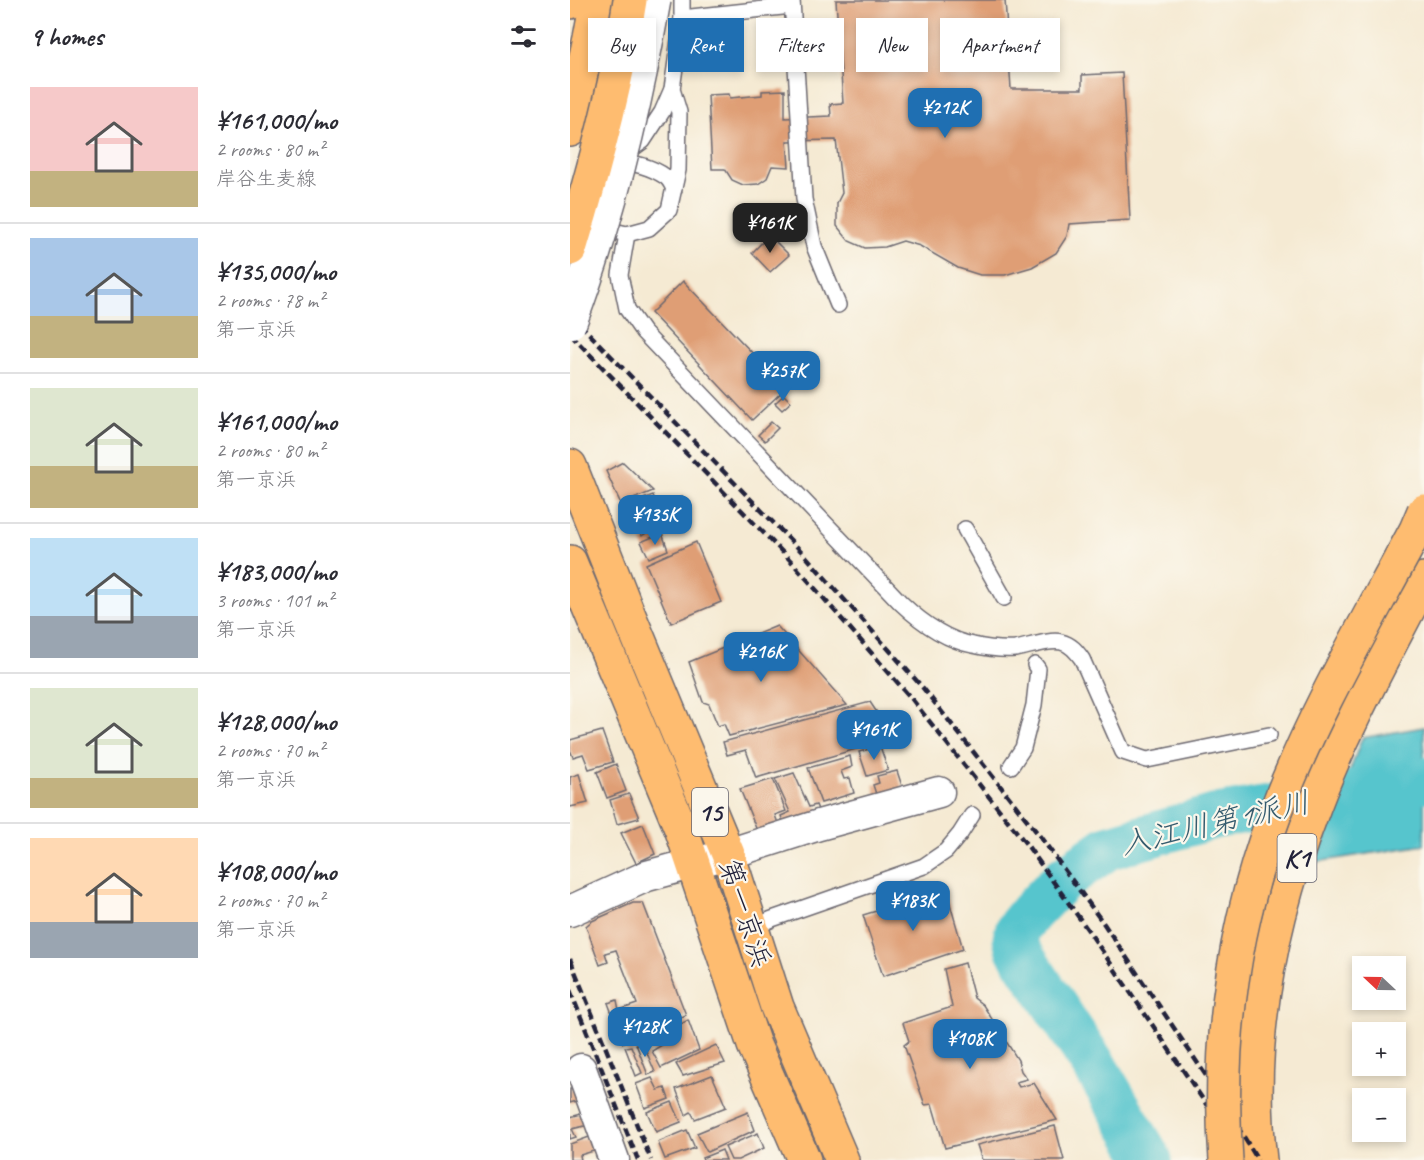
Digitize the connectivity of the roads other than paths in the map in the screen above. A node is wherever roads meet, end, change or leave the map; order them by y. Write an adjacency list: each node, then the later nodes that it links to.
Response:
1 (597, 0): 9 (highway)
2 (630, 0): 15 (highway, bridge)
3 (654, 0): 17 (street, bridge)
4 (682, 0): 6 (lane)
5 (792, 3): 6 (lane); 16 (lane)
6 (682, 18)
7 (674, 72): 8 (lane)
8 (672, 88): 10 (lane); 11 (lane)
9 (570, 130)
10 (614, 162): 11 (lane); 12 (lane)
11 (674, 189): 14 (lane)
12 (595, 209): 13 (lane); 14 (lane)
13 (570, 215)
14 (627, 234): 25 (lane)
15 (570, 249)
16 (838, 305)
17 (570, 322)
18 (570, 466): 29 (highway, 第一京浜 / 15)
19 (1424, 511): 37 (highway, K1, bridge)
20 (965, 529): 23 (lane)
21 (570, 562): 30 (highway, 第一京浜 / 15)
22 (1424, 579): 38 (highway, K1)
23 (1004, 598)
24 (1035, 665): 26 (lane)
25 (1269, 735)
26 (1011, 766)
27 (939, 792): 29 (street)
28 (972, 816): 32 (lane)
29 (728, 854): 30 (street); 32 (highway, 第一京浜 / 15)
30 (694, 864): 31 (street); 35 (highway, 第一京浜 / 15)
31 (570, 911)
32 (751, 929): 36 (highway, 第一京浜 / 15)
33 (580, 1069): 34 (street)
34 (614, 1160)
35 (804, 1160)
36 (842, 1160)
37 (1226, 1160)
38 (1260, 1160)

